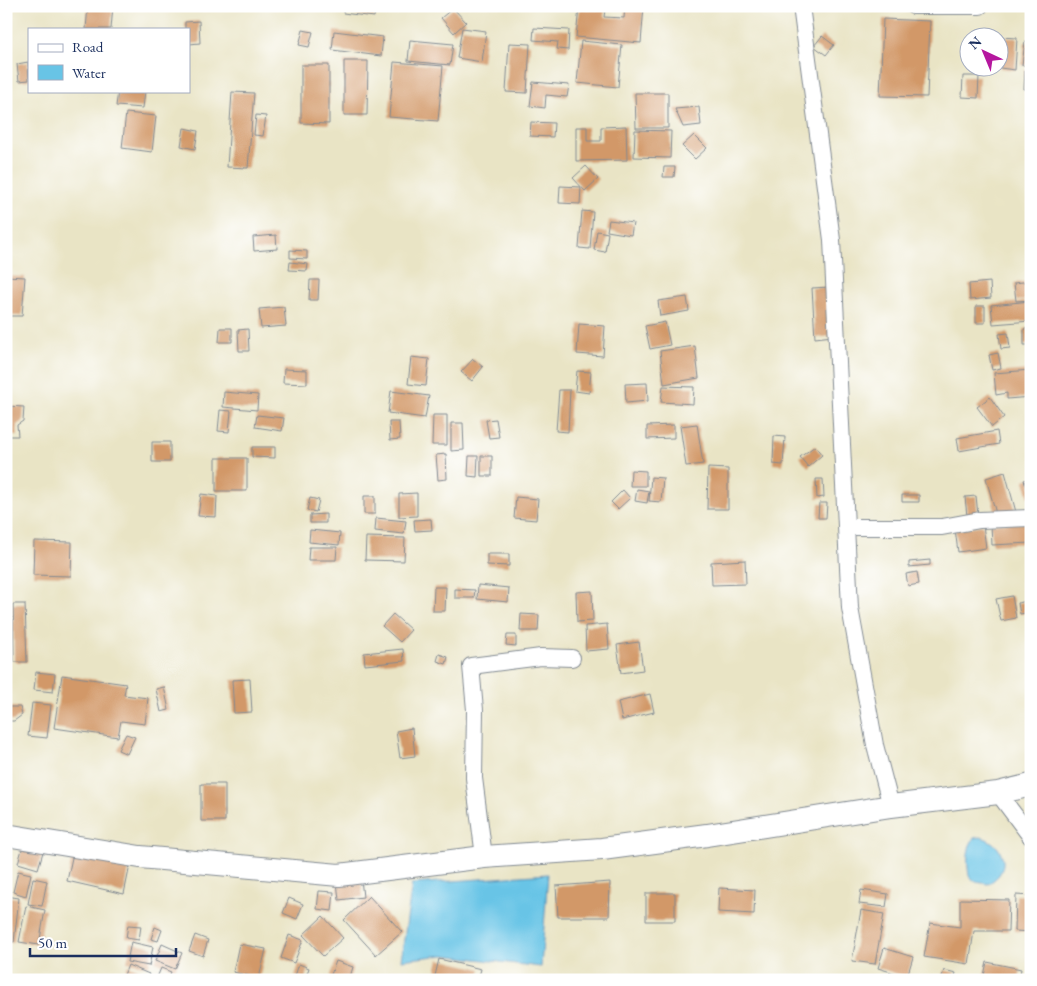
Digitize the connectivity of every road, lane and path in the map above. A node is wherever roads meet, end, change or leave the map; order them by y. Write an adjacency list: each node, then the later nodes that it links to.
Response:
1 (801, 6): 5 (street)
2 (913, 6): 3 (street)
3 (980, 6)
4 (1031, 518): 5 (street)
5 (846, 527): 9 (street)
6 (572, 658): 12 (street)
7 (1031, 785): 8 (main road)
8 (998, 793): 9 (main road); 11 (street)
9 (891, 806): 12 (main road)
10 (6, 835): 12 (main road)
11 (1031, 837)
12 (484, 857)

